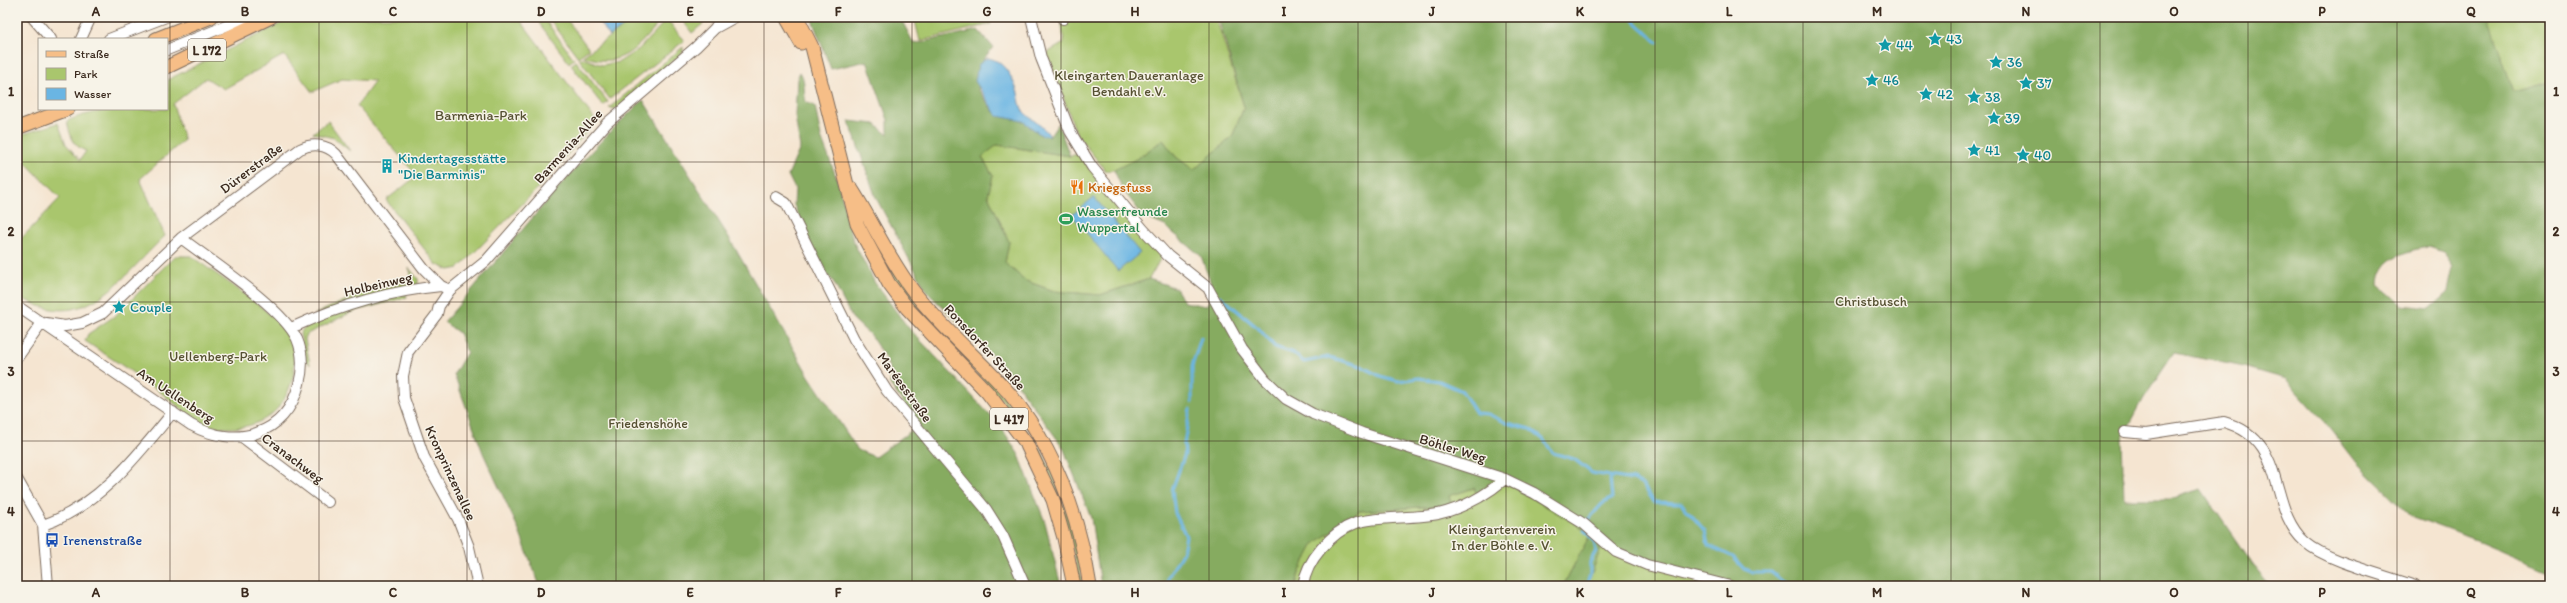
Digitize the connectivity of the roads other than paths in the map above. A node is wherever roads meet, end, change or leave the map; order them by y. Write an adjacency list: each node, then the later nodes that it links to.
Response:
1 (32, 17): 13 (street)
2 (90, 17): 14 (street)
3 (166, 17): 15 (street)
4 (211, 17): 16 (main road, L 172)
5 (248, 17): 17 (street)
6 (271, 17): 19 (main road, L 172)
7 (722, 17): 12 (street, Barmenia-Allee)
8 (735, 17): 12 (street, Barmenia-Allee)
9 (786, 17): 18 (main road, Ronsdorfer Straße / L 417)
10 (797, 17): 18 (main road, Ronsdorfer Straße / L 417)
11 (1031, 17): 36 (street, Böhler Weg)
12 (715, 28): 27 (street, Barmenia-Allee)
13 (52, 38)
14 (81, 38)
15 (113, 38)
16 (158, 38)
17 (168, 50)
18 (814, 62): 24 (main road, Ronsdorfer Straße / L 417)
19 (168, 68)
20 (44, 110): 22 (main road)
21 (65, 110): 23 (main road)
22 (17, 122)
23 (17, 128)
24 (849, 185): 42 (main road, Ronsdorfer Straße / L 417); 43 (main road, Ronsdorfer Straße / L 417)
25 (776, 197): 41 (street, Maréesstraße)
26 (181, 238): 27 (street, Dürerstraße); 29 (street, Dürerstraße); 30 (street, Am Uellenberg)
27 (446, 288): 30 (street, Holbeinweg); 40 (street, Kronprinzenallee)
28 (17, 306): 29 (street, Am Uellenberg)
29 (42, 323): 31 (street); 32 (street, Am Uellenberg)
30 (291, 328): 34 (street, Am Uellenberg)
31 (17, 358)
32 (173, 412): 34 (street, Am Uellenberg); 38 (street)
33 (2125, 432): 46 (street)
34 (242, 437): 37 (street, Cranachweg)
35 (17, 479): 38 (street)
36 (1505, 479): 44 (street); 45 (street, Böhler Weg)
37 (328, 502)
38 (43, 525): 39 (street)
39 (48, 586)
40 (478, 586)
41 (1025, 586)
42 (1074, 586)
43 (1090, 586)
44 (1303, 586)
45 (1730, 586)
46 (2415, 586)

